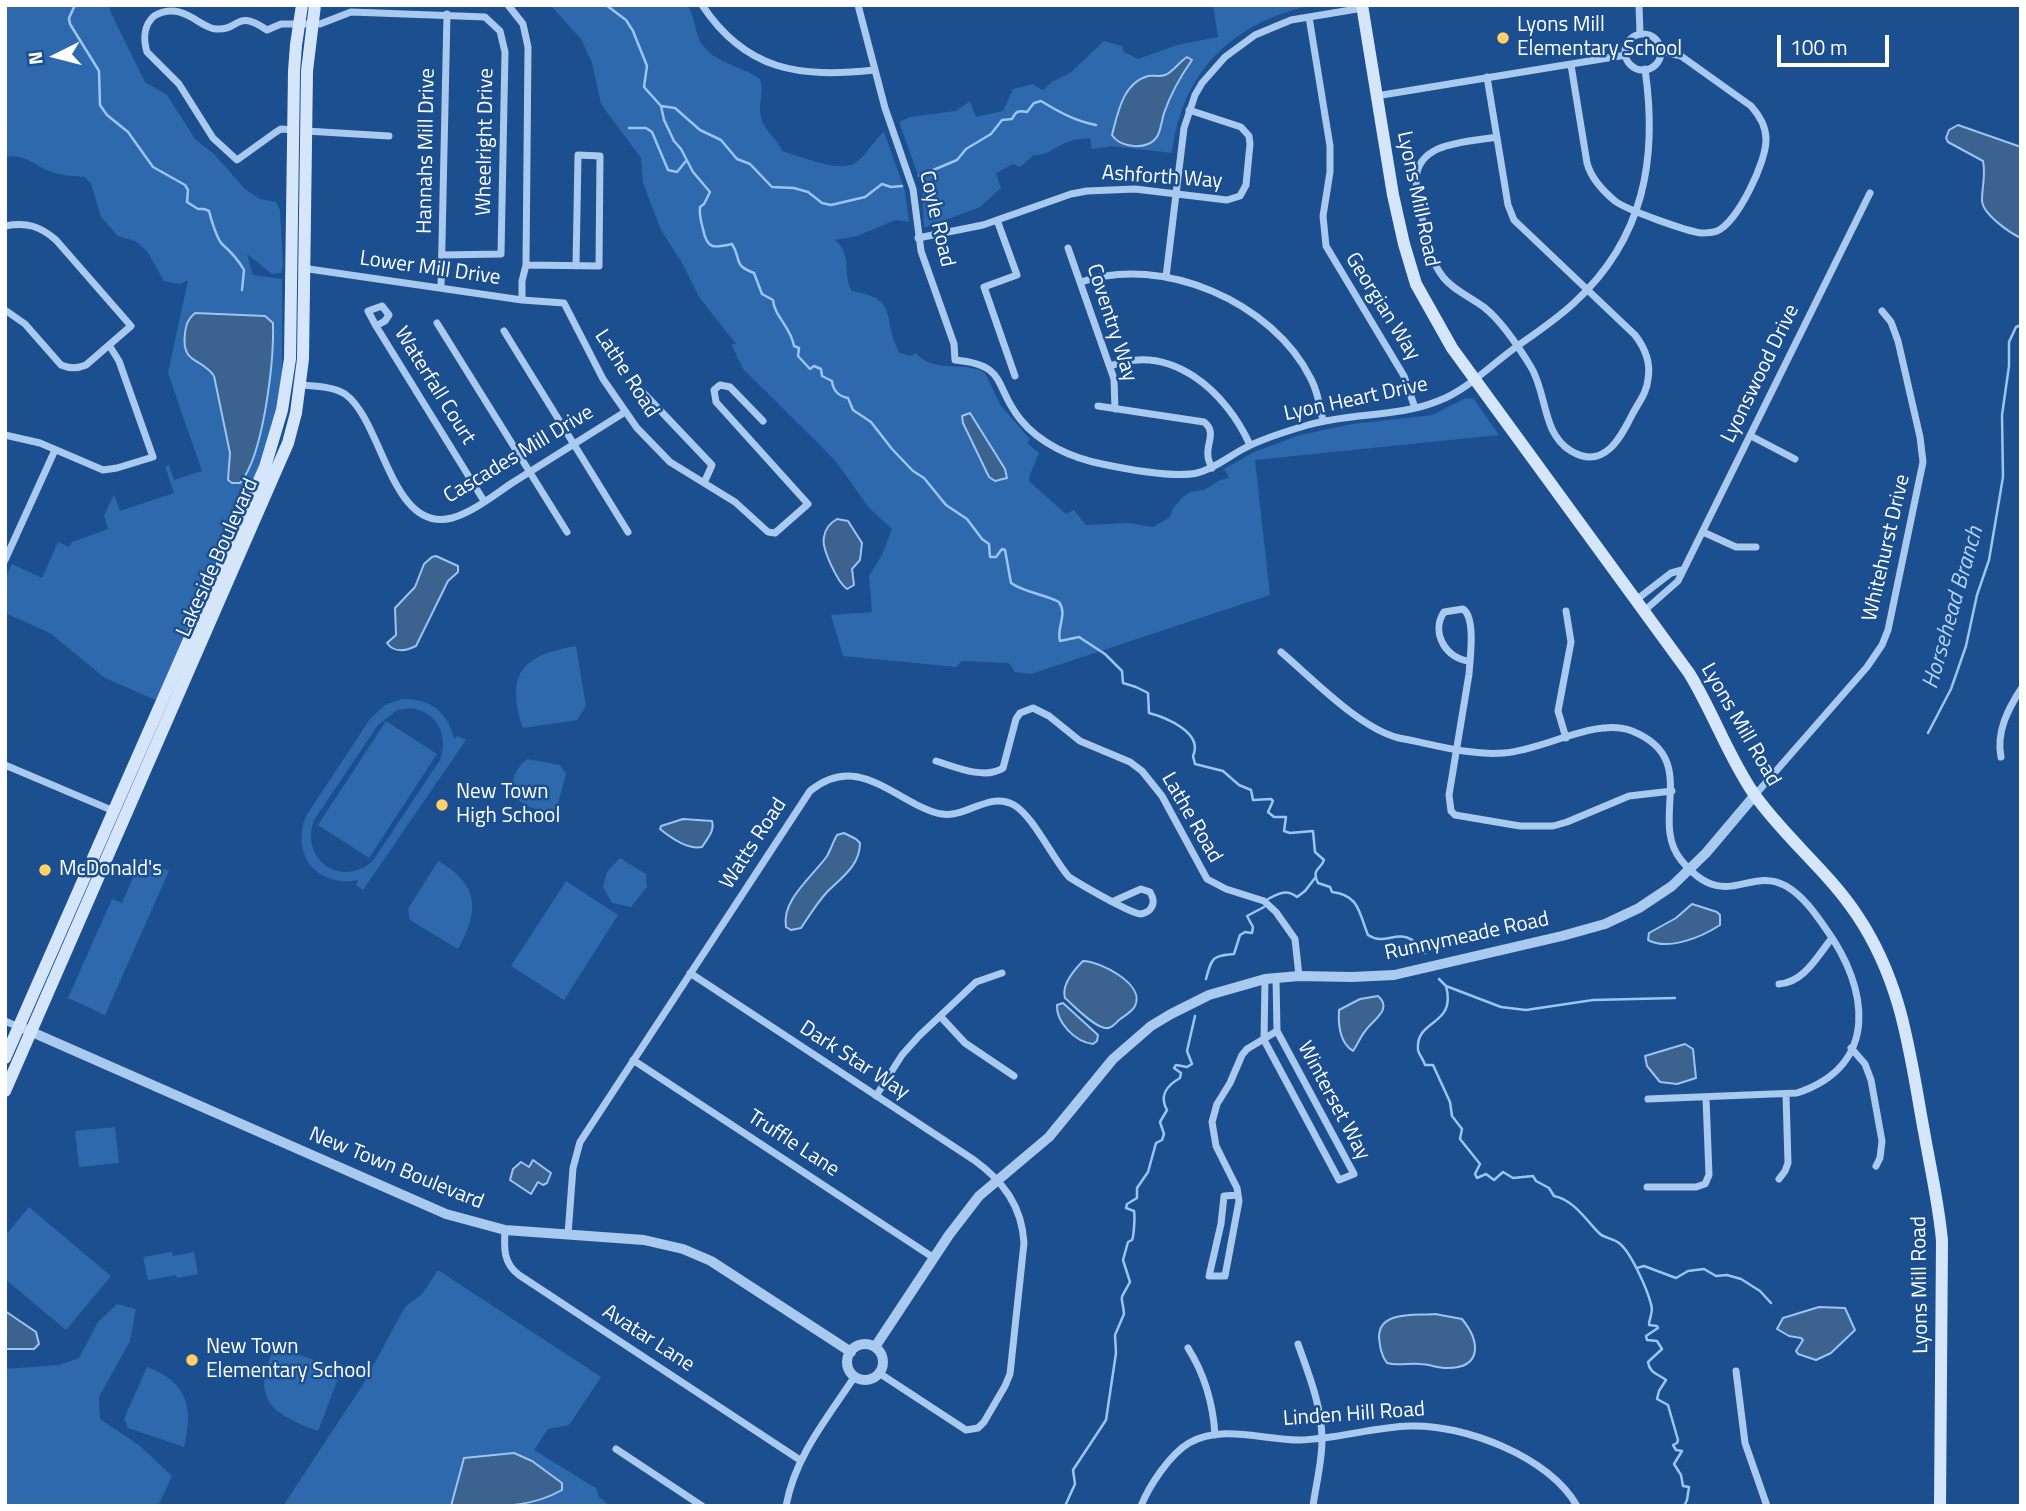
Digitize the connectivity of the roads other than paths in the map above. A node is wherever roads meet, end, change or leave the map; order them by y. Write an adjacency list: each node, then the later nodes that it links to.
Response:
1 (302, 5): 10 (main road, Lakeside Boulevard)
2 (315, 5): 10 (main road, Lakeside Boulevard)
3 (508, 5): 31 (street)
4 (702, 5): 16 (street)
5 (858, 5): 16 (street, Coyle Road)
6 (1639, 5): 11 (street)
7 (1363, 6): 9 (street); 18 (main road, Lyons Mill Road)
8 (447, 14): 10 (street); 30 (street, Hannahs Mill Drive); 30 (street, Wheelright Drive)
9 (1309, 17): 19 (street); 54 (street, Georgian Way)
10 (305, 25): 20 (main road, Lakeside Boulevard); 20 (street)
11 (1640, 34): 12 (street); 13 (street)
12 (1661, 51): 15 (street); 25 (street)
13 (1626, 55): 14 (street); 15 (street)
14 (1571, 65): 17 (street); 25 (street)
15 (1645, 69): 25 (street, Lyon Heart Drive)
16 (874, 70): 28 (street, Coyle Road)
17 (1487, 77): 18 (street); 22 (street)
18 (1377, 96): 50 (main road, Lyons Mill Road)
19 (1189, 110): 24 (street); 24 (street, Ashforth Way)
20 (299, 130): 21 (street); 33 (main road, Lakeside Boulevard)
21 (389, 135)
22 (1497, 137): 37 (street); 46 (street)
23 (1870, 193): 60 (street, Lyonswood Drive)
24 (1176, 194): 26 (street, Ashforth Way); 34 (street)
25 (1636, 210): 37 (street, Lyon Heart Drive)
26 (997, 220): 28 (street, Ashforth Way); 49 (street)
27 (5, 226): 45 (street)
28 (918, 238): 47 (street, Coyle Road)
29 (1068, 248): 35 (street, Coventry Way)
30 (442, 255): 36 (street, Hannahs Mill Drive)
31 (526, 265): 32 (street); 38 (street)
32 (576, 266): 32 (street)
33 (298, 268): 36 (street, Lower Mill Drive); 51 (main road, Lakeside Boulevard)
34 (1166, 277): 35 (street); 58 (street)
35 (1081, 282): 48 (street, Coventry Way)
36 (441, 288): 38 (street, Lower Mill Drive)
37 (1587, 290): 46 (street, Lyon Heart Drive); 46 (street)
38 (522, 300): 39 (street, Lower Mill Drive)
39 (564, 303): 56 (street, Lathe Road)
40 (5, 311): 45 (street)
41 (1882, 311): 87 (street, Whitehurst Drive)
42 (437, 323): 66 (street)
43 (376, 326): 68 (street, Waterfall Court)
44 (503, 331): 61 (street)
45 (108, 345): 63 (street)
46 (1516, 348): 50 (street, Lyon Heart Drive)
47 (955, 360): 65 (street, Lyon Heart Drive)
48 (1110, 366): 55 (street, Coventry Way); 62 (street)
49 (1015, 376)
50 (1475, 379): 54 (street, Lyon Heart Drive); 75 (main road, Lyons Mill Road)
51 (294, 384): 68 (street, Cascades Mill Drive); 88 (main road, Lakeside Boulevard)
52 (636, 385): 67 (street)
53 (1098, 406): 55 (street)
54 (1415, 408): 58 (street, Lyon Heart Drive)
55 (1115, 409): 65 (street)
56 (625, 412): 61 (street, Cascades Mill Drive); 67 (street, Lathe Road)
57 (763, 421): 67 (street, Lathe Road)
58 (1323, 421): 62 (street, Lyon Heart Drive)
59 (5, 435): 63 (street)
60 (1751, 436): 64 (street); 70 (street, Lyonswood Drive)
61 (574, 444): 66 (street, Cascades Mill Drive); 69 (street)
62 (1250, 445): 65 (street, Lyon Heart Drive)
63 (55, 450): 73 (street)
64 (1795, 459)
65 (1212, 468)
66 (529, 472): 68 (street, Cascades Mill Drive); 71 (street)
67 (704, 483)
68 (484, 501)
69 (628, 532)
70 (1703, 532): 72 (street); 74 (street, Lyonswood Drive)
71 (567, 533)
72 (1756, 547)
73 (5, 560)
74 (1682, 570): 75 (street); 77 (street, Lyonswood Drive)
75 (1636, 600): 77 (main road, Lyons Mill Road)
76 (1566, 611): 81 (street)
77 (1644, 611): 87 (main road, Lyons Mill Road)
78 (1281, 652): 82 (street)
79 (1470, 661): 79 (street); 82 (street)
80 (2021, 689): 83 (street)
81 (1566, 738): 82 (street); 86 (street)
82 (1458, 749): 86 (street)
83 (2001, 757)
84 (936, 761): 94 (street, Lathe Road)
85 (5, 765): 88 (street)
86 (1672, 791): 89 (street)
87 (1755, 795): 89 (street, Runnymeade Road); 136 (main road, Lyons Mill Road)
88 (120, 814): 99 (main road, Lakeside Boulevard)
89 (1690, 870): 91 (street); 94 (street, Runnymeade Road)
90 (1114, 901): 90 (street, Watts Road); 92 (street, Watts Road)
91 (1832, 938): 96 (street); 102 (street)
92 (690, 973): 104 (street, Watts Road); 108 (street, Dark Star Way)
93 (1002, 973): 97 (street)
94 (1299, 976): 95 (street, Runnymeade Road)
95 (1270, 979): 100 (street, Winterset Way); 101 (street, Winterset Way); 112 (street, Runnymeade Road)
96 (1779, 984)
97 (940, 1016): 105 (street); 108 (street)
98 (5, 1021): 99 (street, New Town Boulevard)
99 (25, 1029): 103 (main road, Lakeside Boulevard); 106 (main road, Lakeside Boulevard); 116 (street, New Town Boulevard)
100 (1277, 1031): 101 (street); 101 (street, Winterset Way)
101 (1264, 1040): 115 (street)
102 (1851, 1048): 107 (street); 111 (street)
103 (5, 1058)
104 (633, 1060): 117 (street, Watts Road); 118 (street, Truffle Lane)
105 (1014, 1076)
106 (5, 1091)
107 (1786, 1095): 109 (street); 113 (street)
108 (876, 1096): 112 (street, Dark Star Way)
109 (1706, 1098): 110 (street); 114 (street)
110 (1648, 1099)
111 (1875, 1166)
112 (997, 1179): 118 (street, Runnymeade Road); 124 (street, Dark Star Way)
113 (1779, 1179)
114 (1647, 1187)
115 (1238, 1195): 115 (street)
116 (505, 1230): 117 (street, New Town Boulevard); 129 (street, Avatar Lane)
117 (568, 1234): 122 (street, New Town Boulevard)
118 (934, 1258): 120 (street, Runnymeade Road)
119 (1298, 1344): 127 (street)
120 (875, 1347): 122 (street); 124 (street)
121 (1188, 1348): 126 (street)
122 (850, 1352): 125 (street)
123 (1736, 1371): 135 (street)
124 (879, 1373): 125 (street)
125 (855, 1376): 129 (street)
126 (1215, 1435): 127 (street, Linden Hill Road); 132 (street, Linden Hill Road)
127 (1322, 1439): 133 (street); 134 (street, Linden Hill Road)
128 (616, 1449): 130 (street)
129 (800, 1460): 131 (street)
130 (702, 1506)
131 (786, 1506)
132 (1141, 1506)
133 (1313, 1506)
134 (1577, 1506)
135 (1767, 1506)
136 (1940, 1506)

